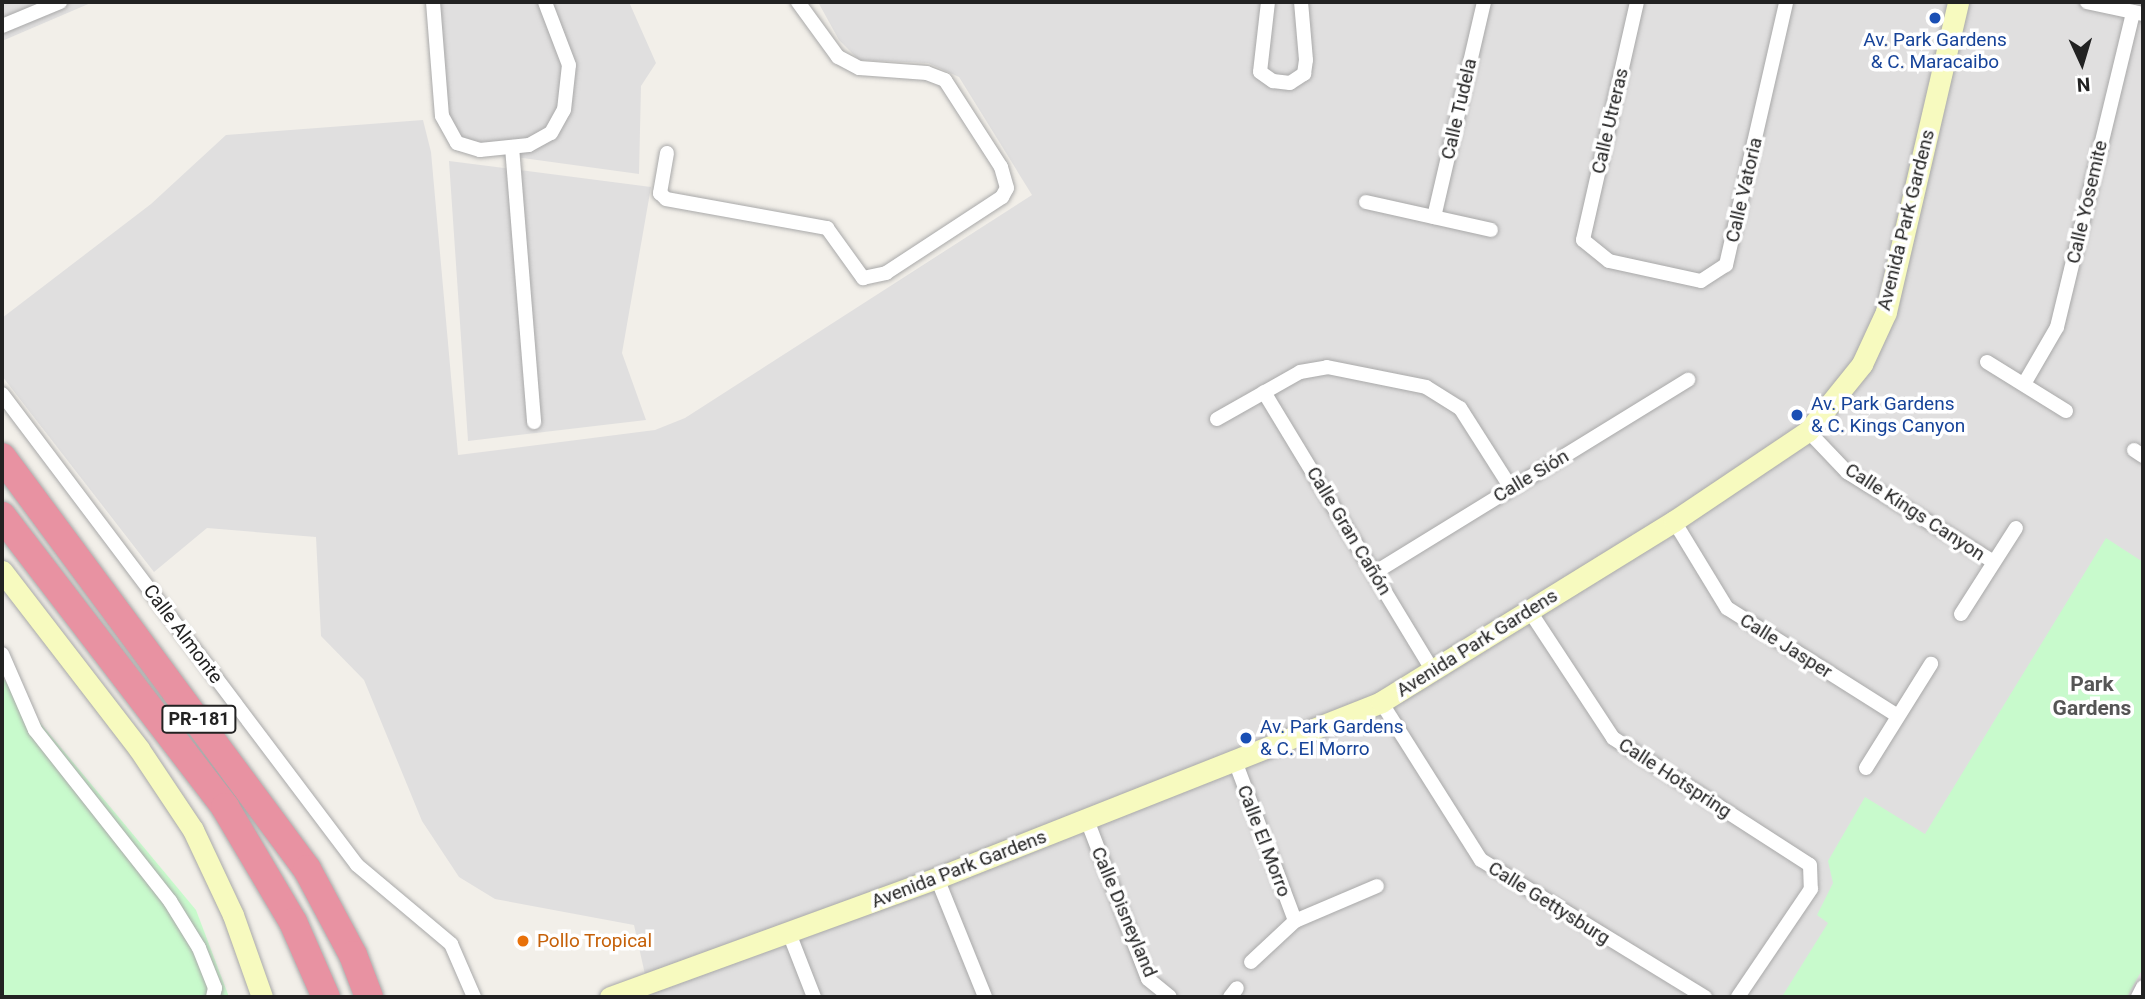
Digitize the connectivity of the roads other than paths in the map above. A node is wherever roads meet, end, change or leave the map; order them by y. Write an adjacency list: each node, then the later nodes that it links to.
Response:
1 (60, 2): 13 (street)
2 (433, 2): 14 (street)
3 (545, 2): 14 (street)
4 (798, 2): 15 (street)
5 (1268, 2): 6 (street)
6 (1301, 2)
7 (1484, 2): 17 (street, Calle Tudela)
8 (1637, 2): 19 (street, Calle Utreras)
9 (1786, 2): 19 (street, Calle Vatoria)
10 (1958, 2): 28 (street, Avenida Park Gardens)
11 (2087, 2): 12 (street)
12 (2138, 13): 22 (street, Calle Yosemite)
13 (2, 26)
14 (512, 147): 27 (street)
15 (667, 153)
16 (1366, 202): 17 (street)
17 (1434, 217): 18 (street)
18 (1491, 230)
19 (1583, 240)
20 (1987, 362): 22 (street)
21 (1688, 380): 30 (street, Calle Sión)
22 (2024, 384): 25 (street)
23 (1264, 392): 26 (street); 30 (street); 36 (street, Calle Gran Cañón)
24 (2, 394): 58 (street, Calle Almonte)
25 (2066, 411)
26 (1217, 419)
27 (534, 422)
28 (1808, 431): 32 (street, Avenida Park Gardens); 34 (street, Calle Kings Canyon)
29 (2, 457): 57 (highway, PR-181)
30 (1511, 488): 36 (street, Calle Sión)
31 (2, 516): 56 (highway, PR-181)
32 (1674, 521): 37 (street, Avenida Park Gardens); 43 (street, Calle Jasper)
33 (2016, 528): 34 (street, Calle Kings Canyon)
34 (1994, 562): 38 (street, Calle Kings Canyon)
35 (2, 571): 55 (street)
36 (1374, 573): 41 (street, Calle Gran Cañón)
37 (1529, 610): 41 (street, Avenida Park Gardens); 63 (street, Calle Hotspring)
38 (1961, 614)
39 (2, 654): 54 (street)
40 (1931, 664): 43 (street)
41 (1433, 671): 42 (street, Avenida Park Gardens)
42 (1381, 702): 44 (street, Avenida Park Gardens); 62 (street, Calle Gettysburg)
43 (1896, 715): 45 (street)
44 (1235, 761): 46 (street, Avenida Park Gardens); 49 (street, Calle El Morro)
45 (1866, 768)
46 (1087, 820): 47 (street, Avenida Park Gardens); 61 (street, Calle Disneyland)
47 (937, 878): 50 (street, Avenida Park Gardens); 60 (street)
48 (1377, 886): 49 (street, Calle El Morro)
49 (1295, 921): 51 (street, Calle El Morro)
50 (789, 933): 53 (street, Avenida Park Gardens); 59 (street)
51 (1251, 962)
52 (2143, 987): 64 (street)
53 (616, 996)
54 (213, 997)
55 (262, 997)
56 (326, 997)
57 (369, 997)
58 (474, 997)
59 (814, 997)
60 (985, 997)
61 (1170, 997)
62 (1705, 997)
63 (1738, 997)
64 (2137, 997)

